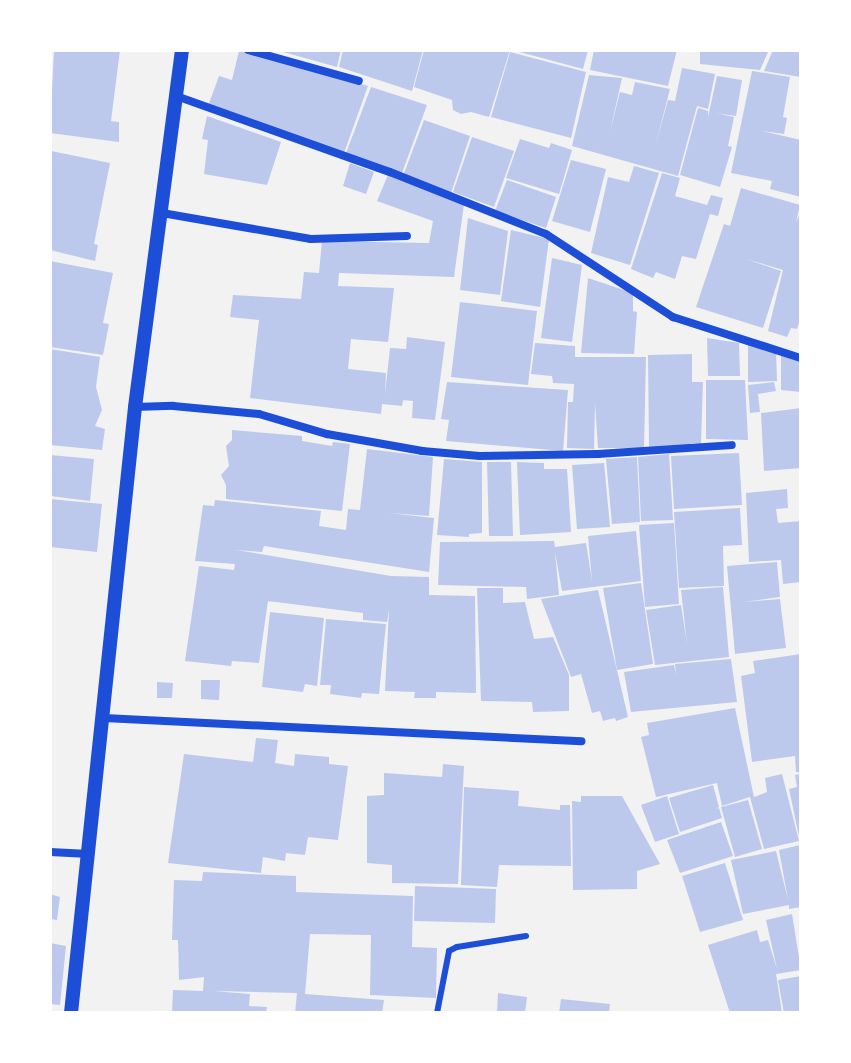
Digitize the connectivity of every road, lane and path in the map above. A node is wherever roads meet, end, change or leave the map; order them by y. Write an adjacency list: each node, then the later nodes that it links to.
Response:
1 (182, 50): 4 (street)
2 (248, 50): 3 (street)
3 (359, 81)
4 (179, 97): 5 (street); 7 (street)
5 (162, 213): 6 (street); 8 (street)
6 (407, 236)
7 (801, 358)
8 (135, 407): 9 (street); 10 (street)
9 (732, 445)
10 (104, 718): 11 (street); 13 (street)
11 (581, 741)
12 (50, 852): 13 (street)
13 (89, 854): 15 (street)
14 (526, 936): 16 (lane)
15 (71, 1013)
16 (437, 1013)

